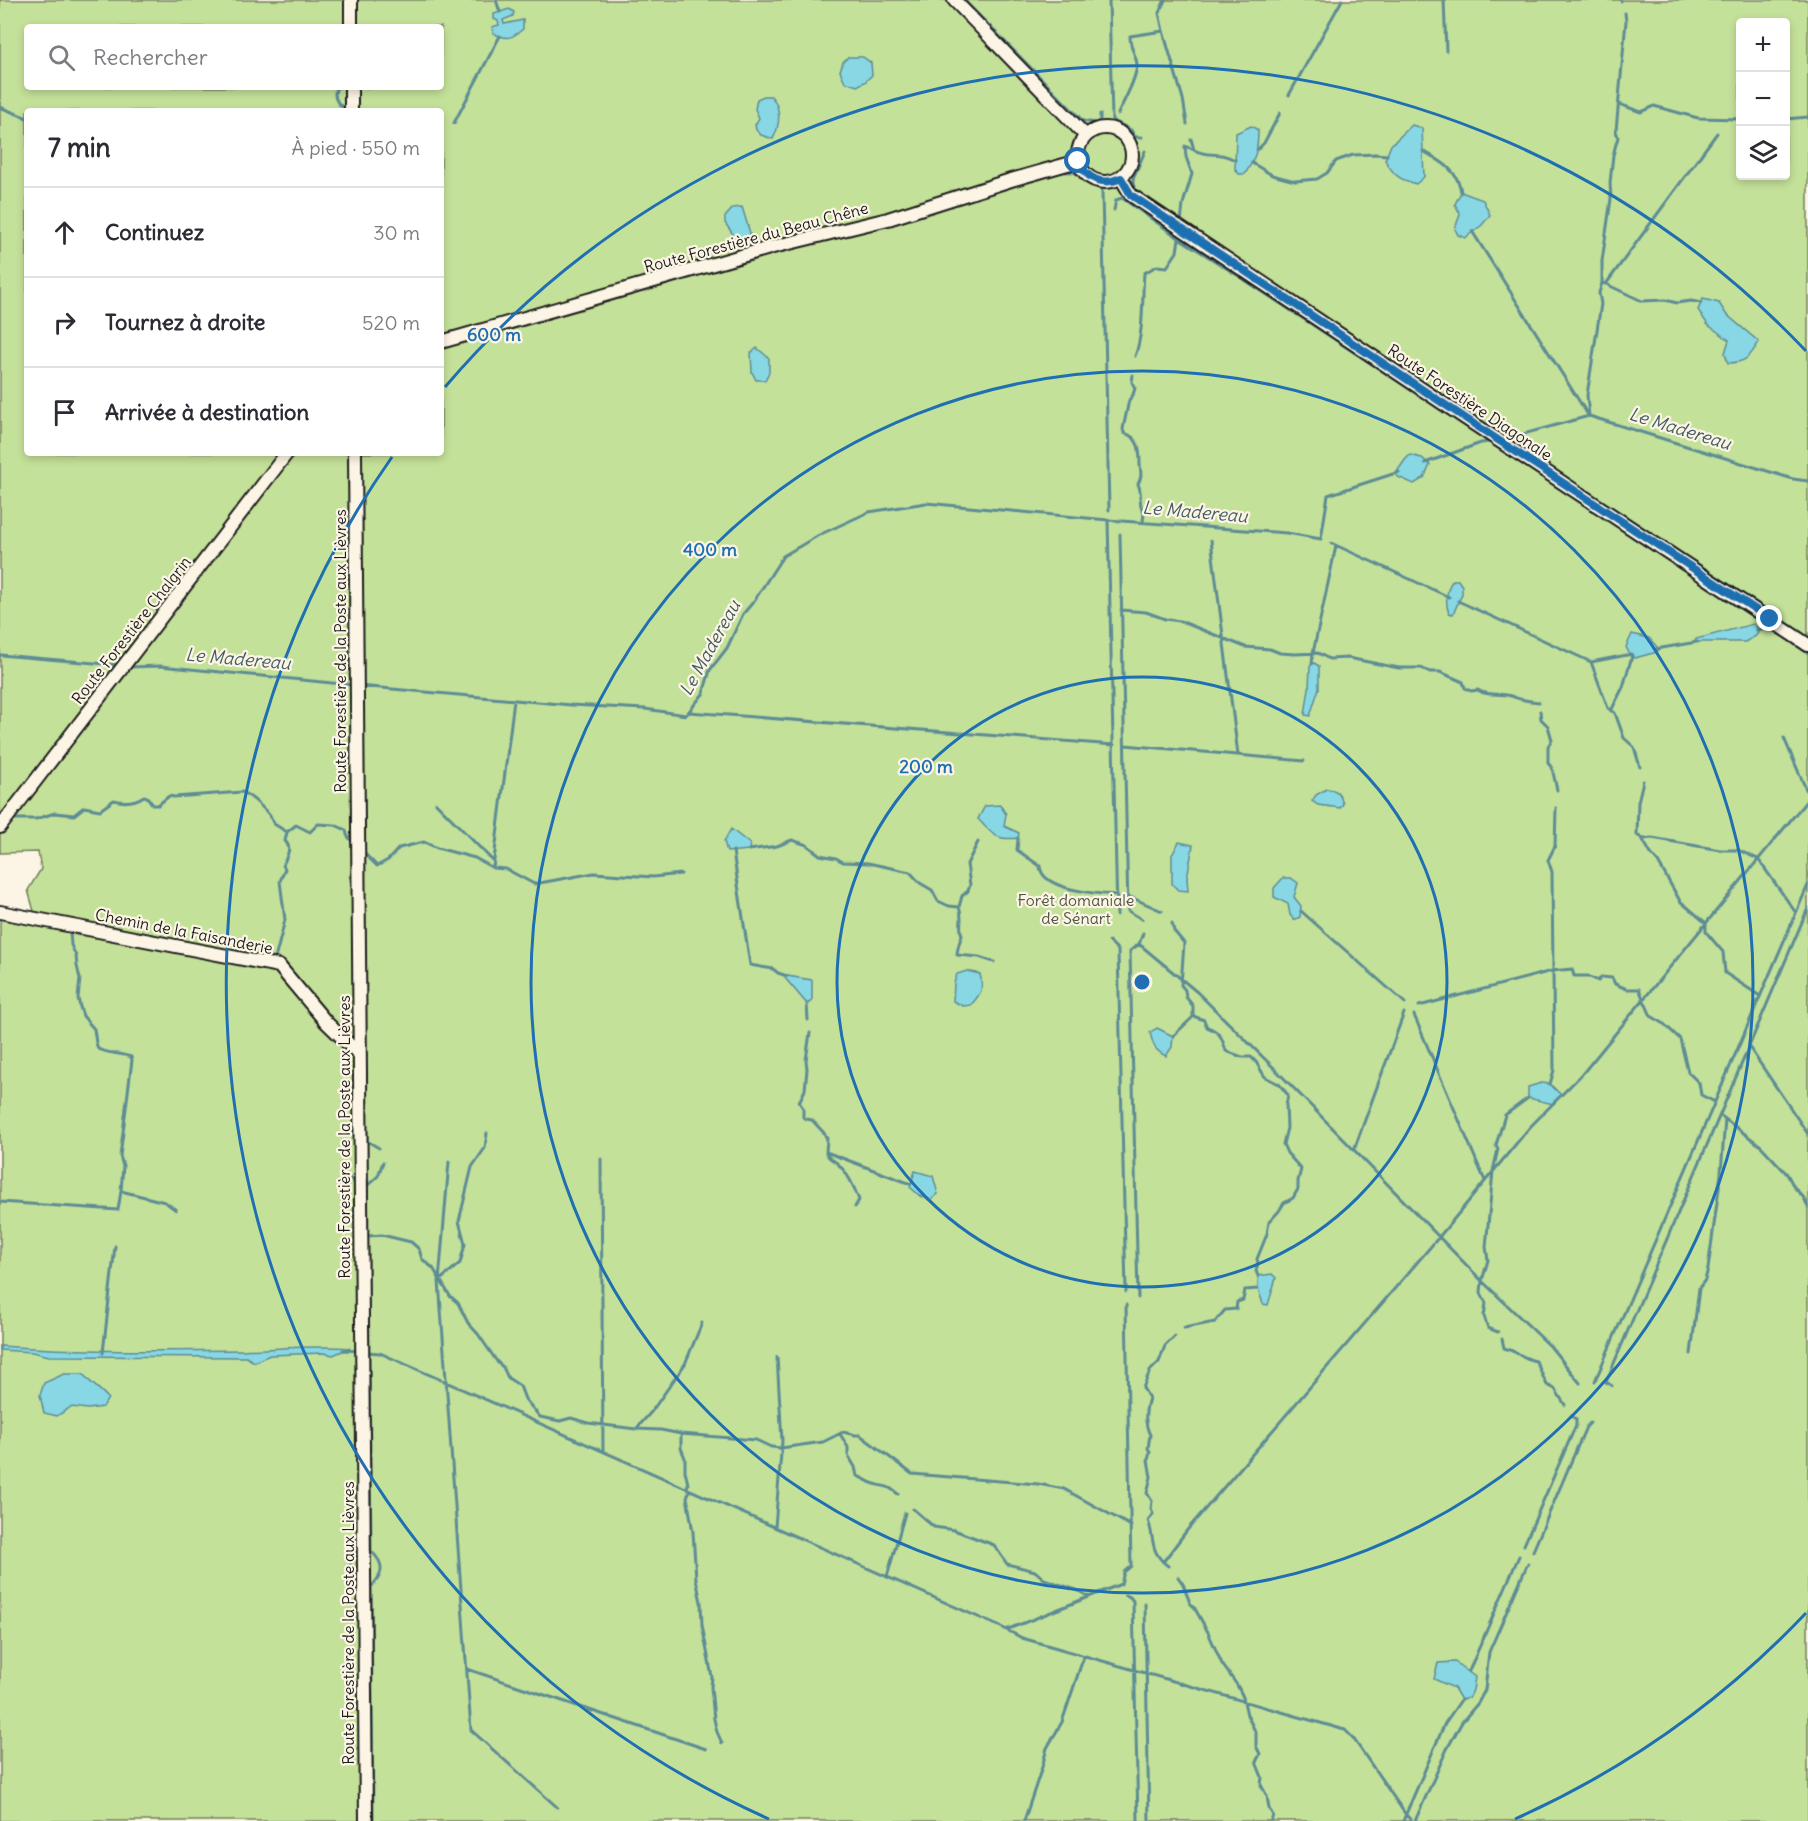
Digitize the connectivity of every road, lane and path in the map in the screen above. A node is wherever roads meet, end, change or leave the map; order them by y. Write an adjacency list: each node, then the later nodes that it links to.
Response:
1 (351, 0): 3 (street)
2 (954, 0): 6 (street)
3 (351, 24)
4 (351, 90): 5 (street)
5 (351, 108)
6 (1085, 135): 7 (street); 8 (street)
7 (1078, 161): 8 (street); 9 (street, Route Forestière du Beau Chêne)
8 (1121, 178): 12 (street, Route Forestière Diagonale)
9 (444, 341)
10 (285, 456): 13 (street, Route Forestière Chalgrin)
11 (355, 456): 15 (street, Route Forestière de la Poste aux Lièvres)
12 (1808, 645)
13 (0, 827)
14 (0, 912): 15 (street, Chemin de la Faisanderie)
15 (360, 1055): 16 (street, Route Forestière de la Poste aux Lièvres)
16 (366, 1821)

